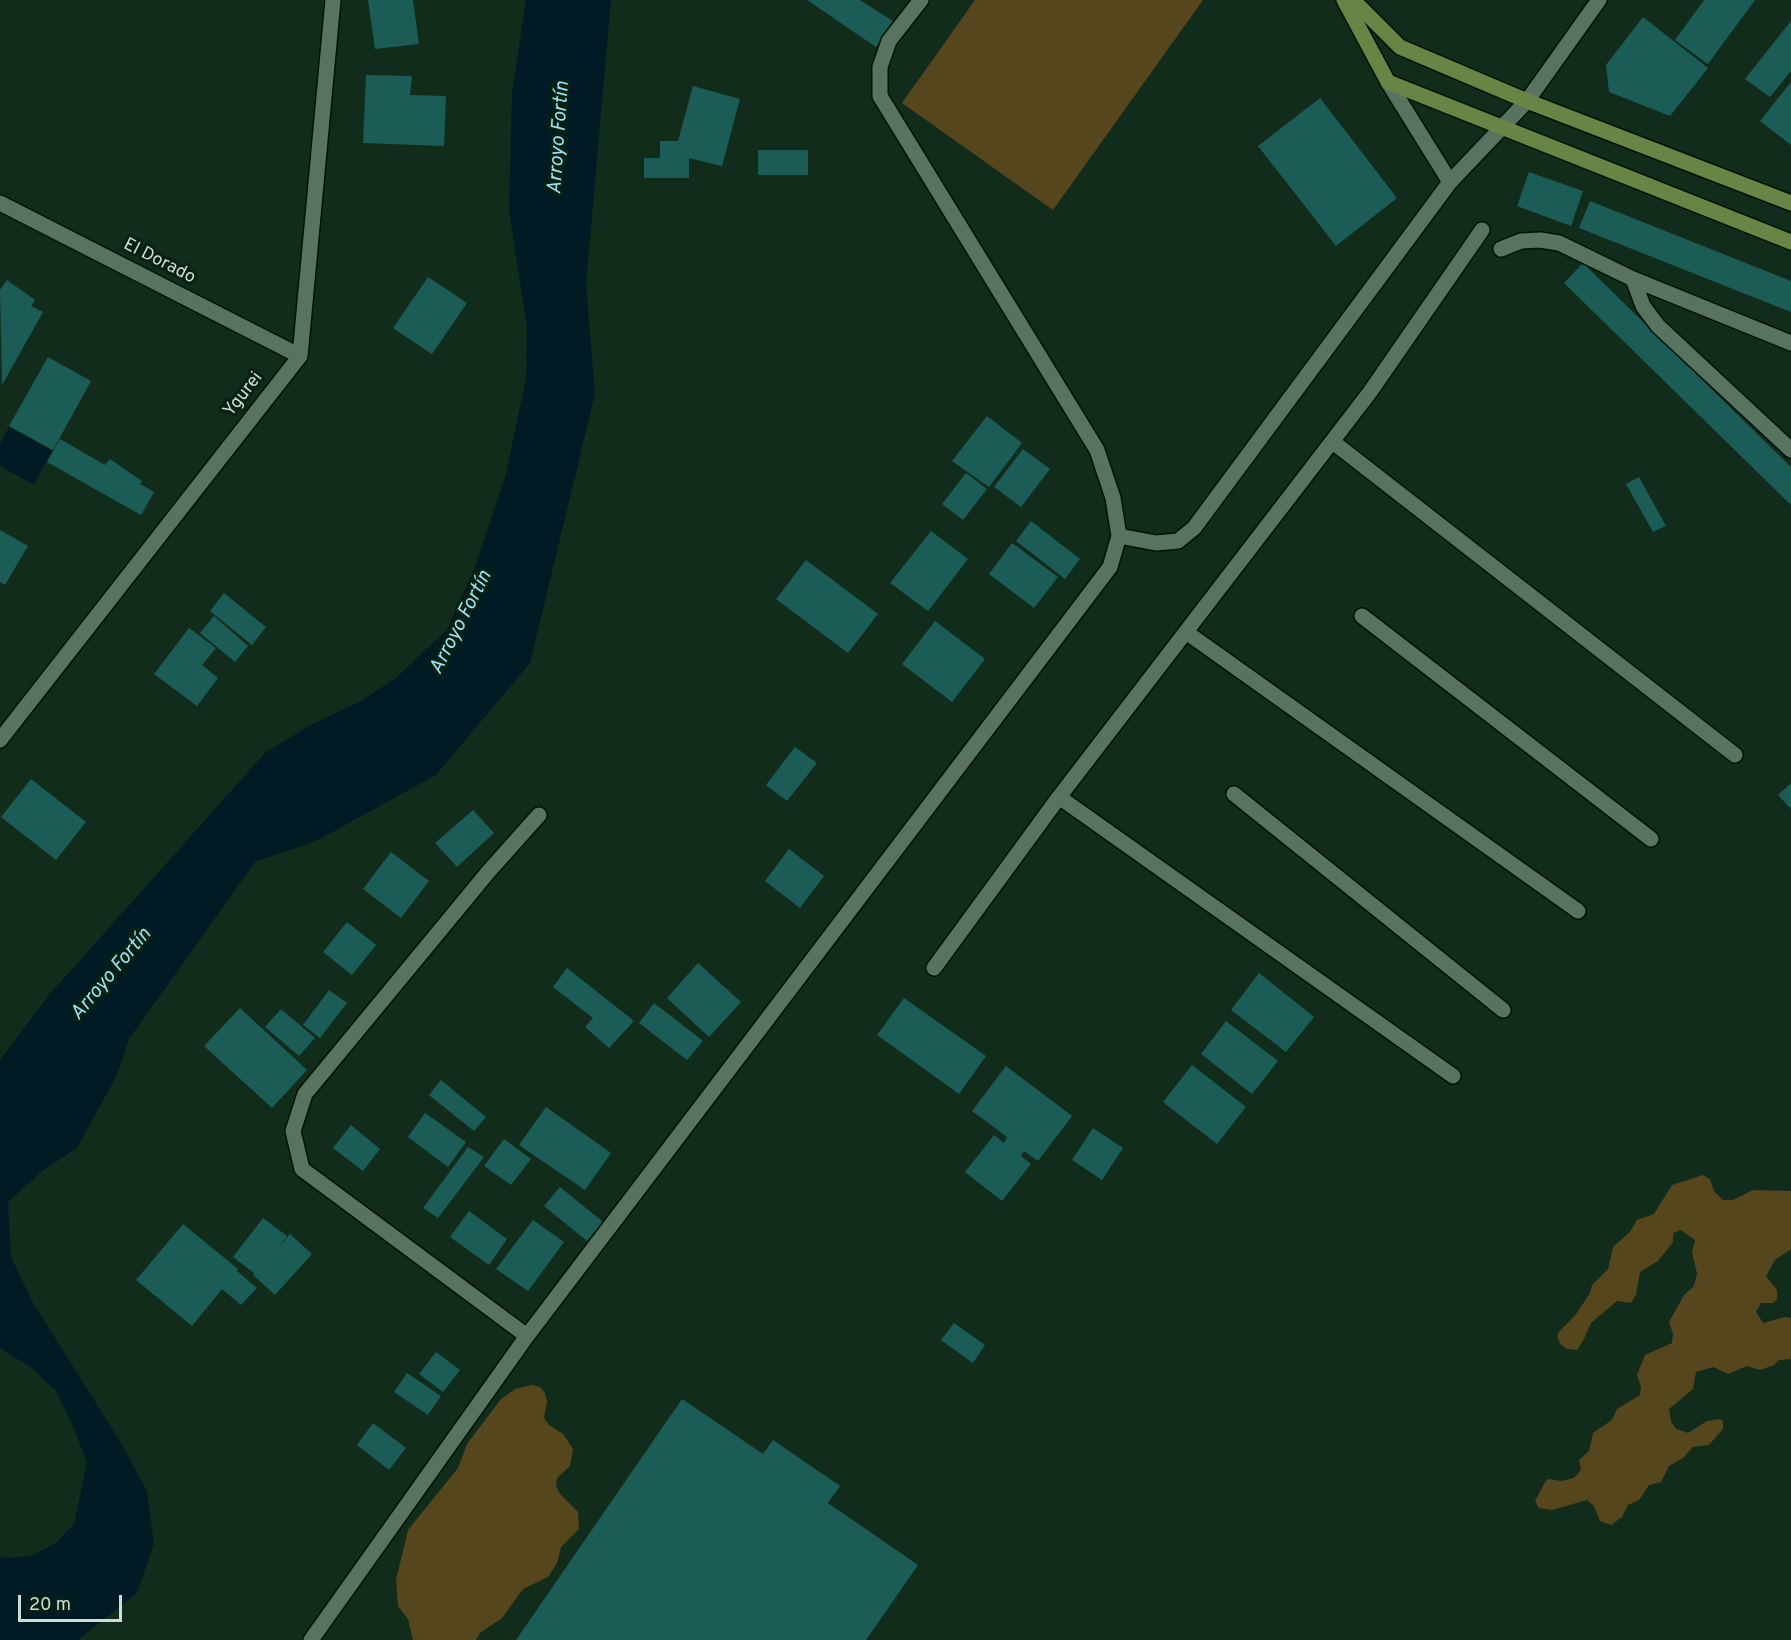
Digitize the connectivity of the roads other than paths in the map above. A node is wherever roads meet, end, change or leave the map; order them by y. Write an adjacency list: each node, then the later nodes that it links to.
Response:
1 (333, 0): 17 (street)
2 (921, 0): 20 (street)
3 (1344, 0): 6 (main road)
4 (1353, 0): 7 (main road)
5 (1599, 0): 7 (street)
6 (1388, 82): 8 (main road); 9 (street)
7 (1527, 101): 8 (street); 11 (main road)
8 (1501, 128): 9 (street); 13 (main road)
9 (1450, 182): 20 (street)
10 (0, 203): 17 (street, El Dorado)
11 (1791, 203)
12 (1482, 230): 18 (street)
13 (1791, 242)
14 (1501, 249): 15 (street)
15 (1633, 279): 16 (street); 19 (street)
16 (1791, 343)
17 (300, 356): 23 (street, Ygurei)
18 (1333, 442): 22 (street); 24 (street)
19 (1791, 450)
20 (1119, 536): 33 (street)
21 (1362, 616): 28 (street)
22 (1186, 632): 26 (street); 29 (street)
23 (0, 740)
24 (1735, 755)
25 (1234, 794): 31 (street)
26 (1059, 797): 30 (street); 32 (street)
27 (539, 815): 33 (street)
28 (1651, 839)
29 (1578, 911)
30 (934, 968)
31 (1503, 1010)
32 (1453, 1076)
33 (526, 1336): 34 (street)
34 (310, 1640)

